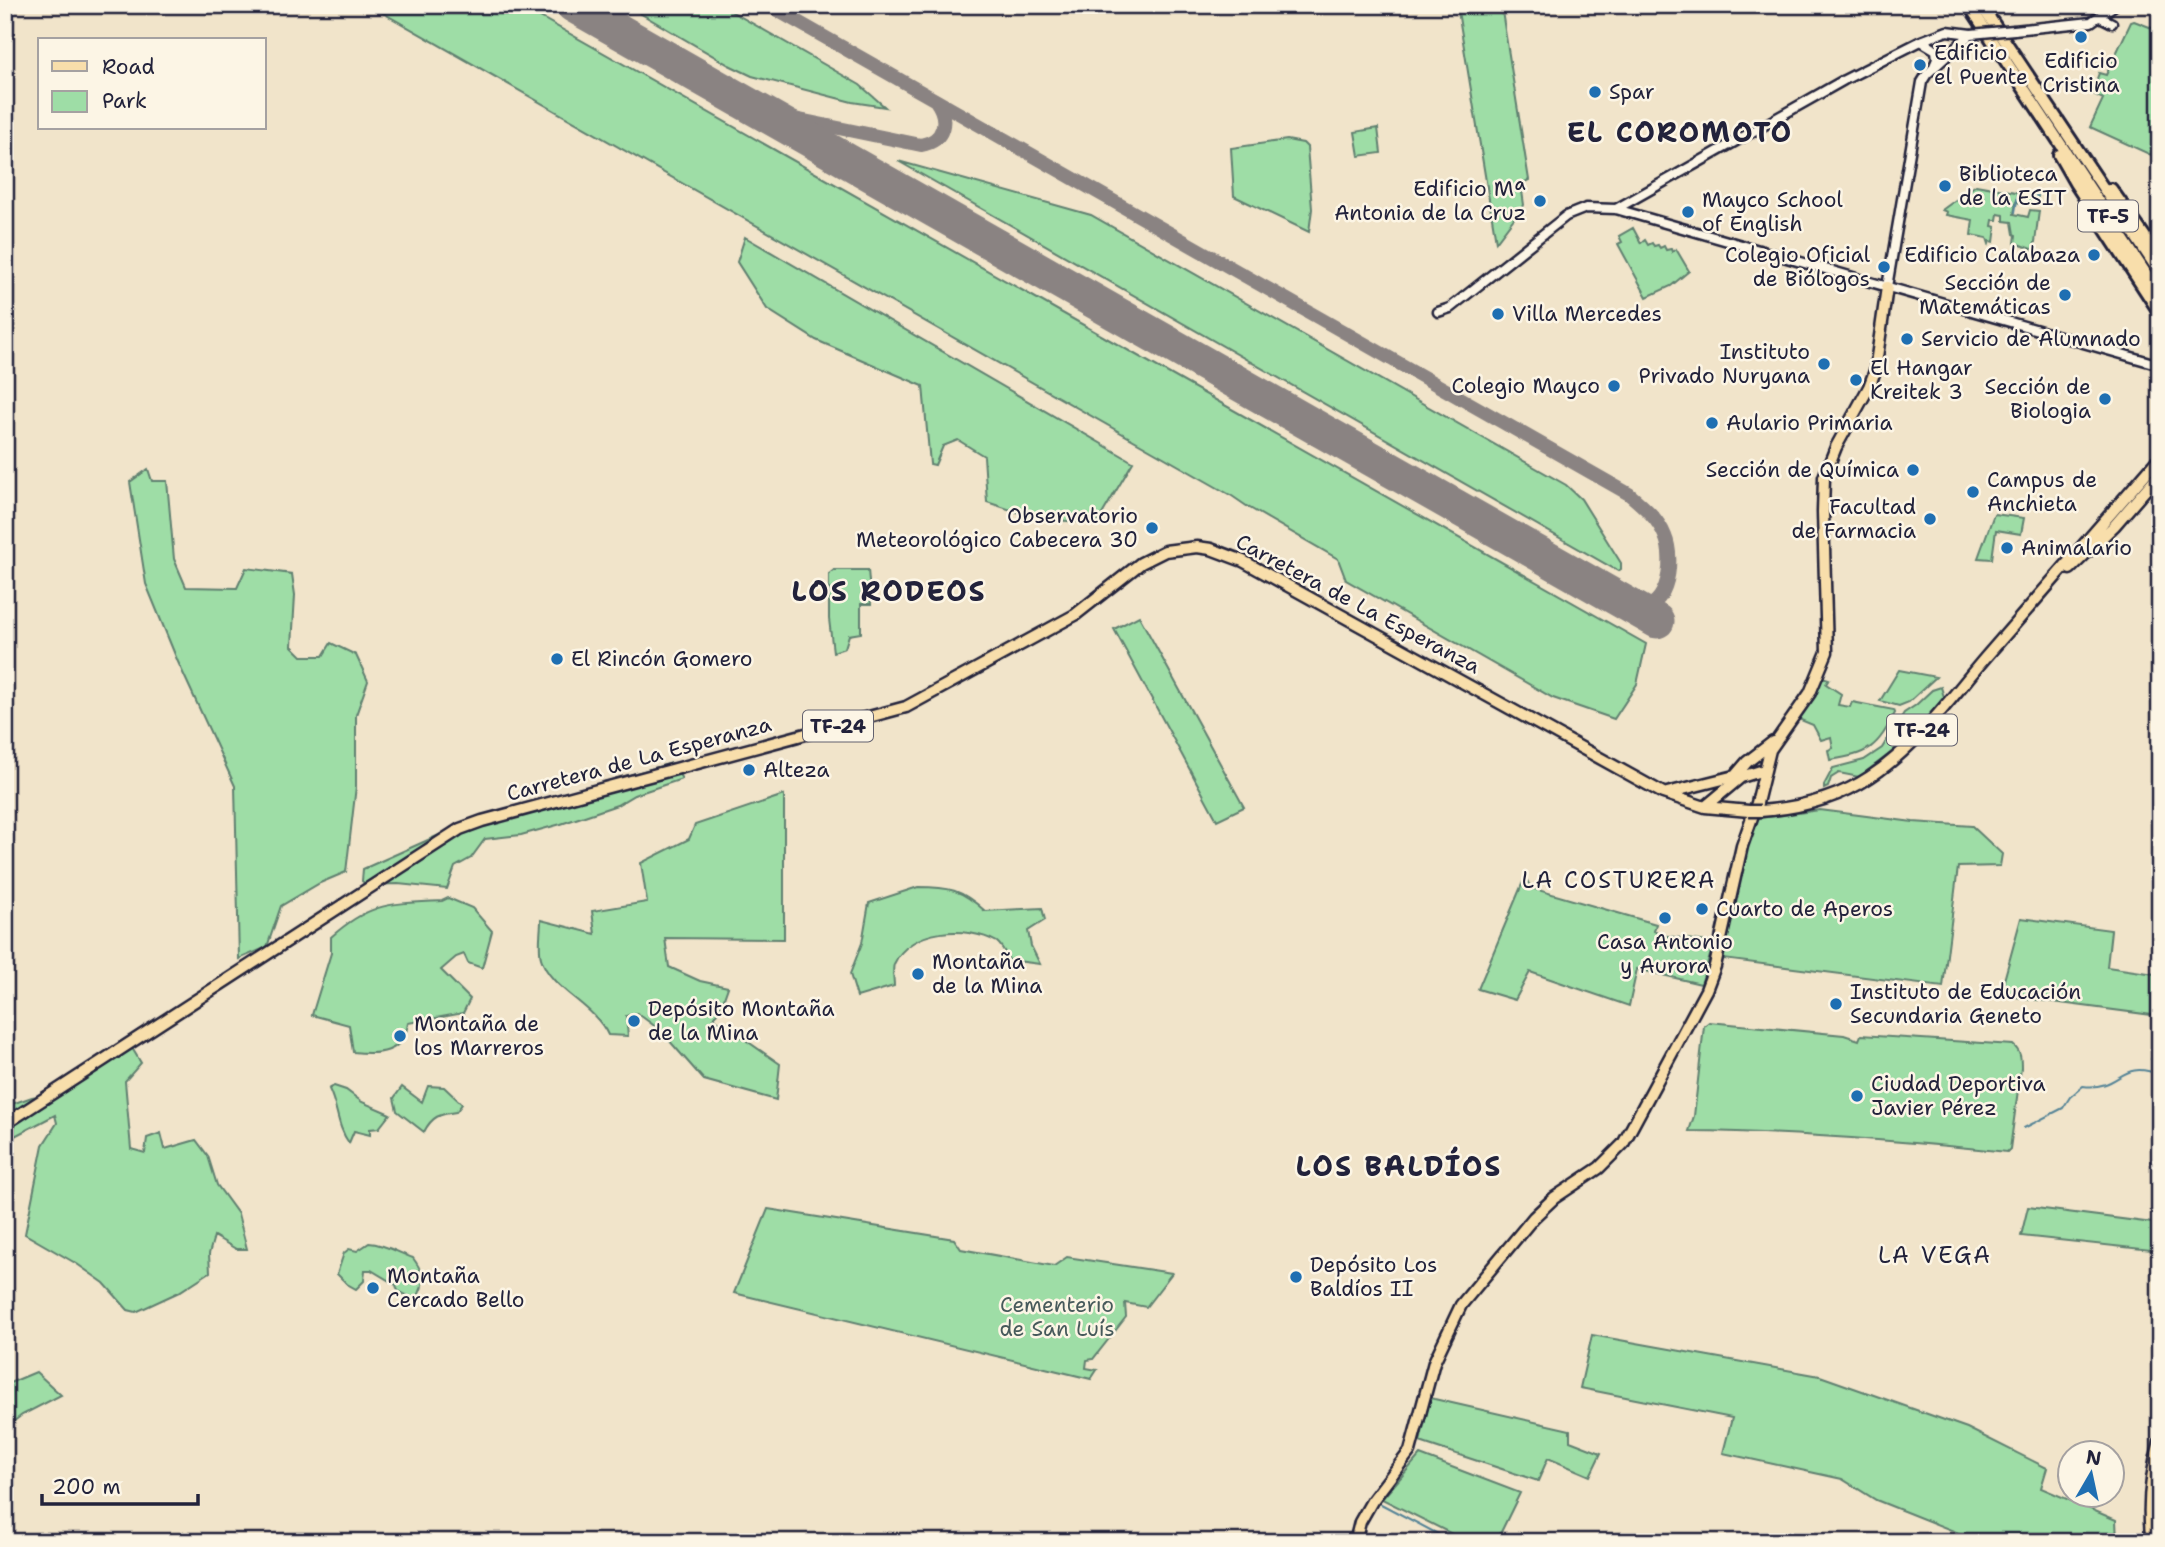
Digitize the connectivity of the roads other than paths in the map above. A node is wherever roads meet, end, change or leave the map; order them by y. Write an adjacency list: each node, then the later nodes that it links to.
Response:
1 (1969, 5): 14 (highway, TF-5)
2 (2113, 6): 4 (street)
3 (1983, 7): 15 (highway, TF-5)
4 (2100, 17): 5 (street); 7 (street, bridge)
5 (2112, 23)
6 (1957, 31): 7 (street); 8 (street); 10 (street)
7 (1971, 34): 10 (street)
8 (1936, 35): 9 (street); 11 (street)
9 (1921, 41): 11 (street); 16 (street)
10 (1961, 43): 12 (street)
11 (1935, 49): 12 (street); 13 (street)
12 (1952, 51): 13 (street)
13 (1932, 69): 19 (street)
14 (2055, 138): 20 (highway, TF-5); 22 (highway)
15 (2092, 173): 17 (highway); 18 (highway, TF-5)
16 (1616, 209): 19 (street); 21 (street)
17 (2160, 257)
18 (2160, 274)
19 (1887, 287): 23 (street); 27 (main road)
20 (2160, 295)
21 (1438, 312)
22 (2160, 313)
23 (2160, 365)
24 (2160, 457): 26 (main road, Carretera de La Esperanza / TF-24)
25 (2160, 473): 26 (main road)
26 (2045, 589): 36 (main road, Carretera de La Esperanza / TF-24)
27 (1776, 740): 28 (main road); 29 (main road)
28 (1749, 760): 29 (main road); 31 (main road)
29 (1764, 767): 30 (main road); 32 (main road)
30 (1747, 774): 32 (main road); 33 (main road)
31 (1700, 786): 34 (main road); 35 (main road)
32 (1760, 786): 39 (main road)
33 (1726, 790): 35 (main road); 36 (main road)
34 (1663, 793): 35 (main road, Carretera de La Esperanza / TF-24); 37 (main road, Carretera de La Esperanza / TF-24)
35 (1700, 806): 36 (main road, Carretera de La Esperanza / TF-24)
36 (1734, 810)
37 (5, 1124)
38 (2160, 1441): 40 (main road)
39 (1355, 1542)
40 (2152, 1542)

